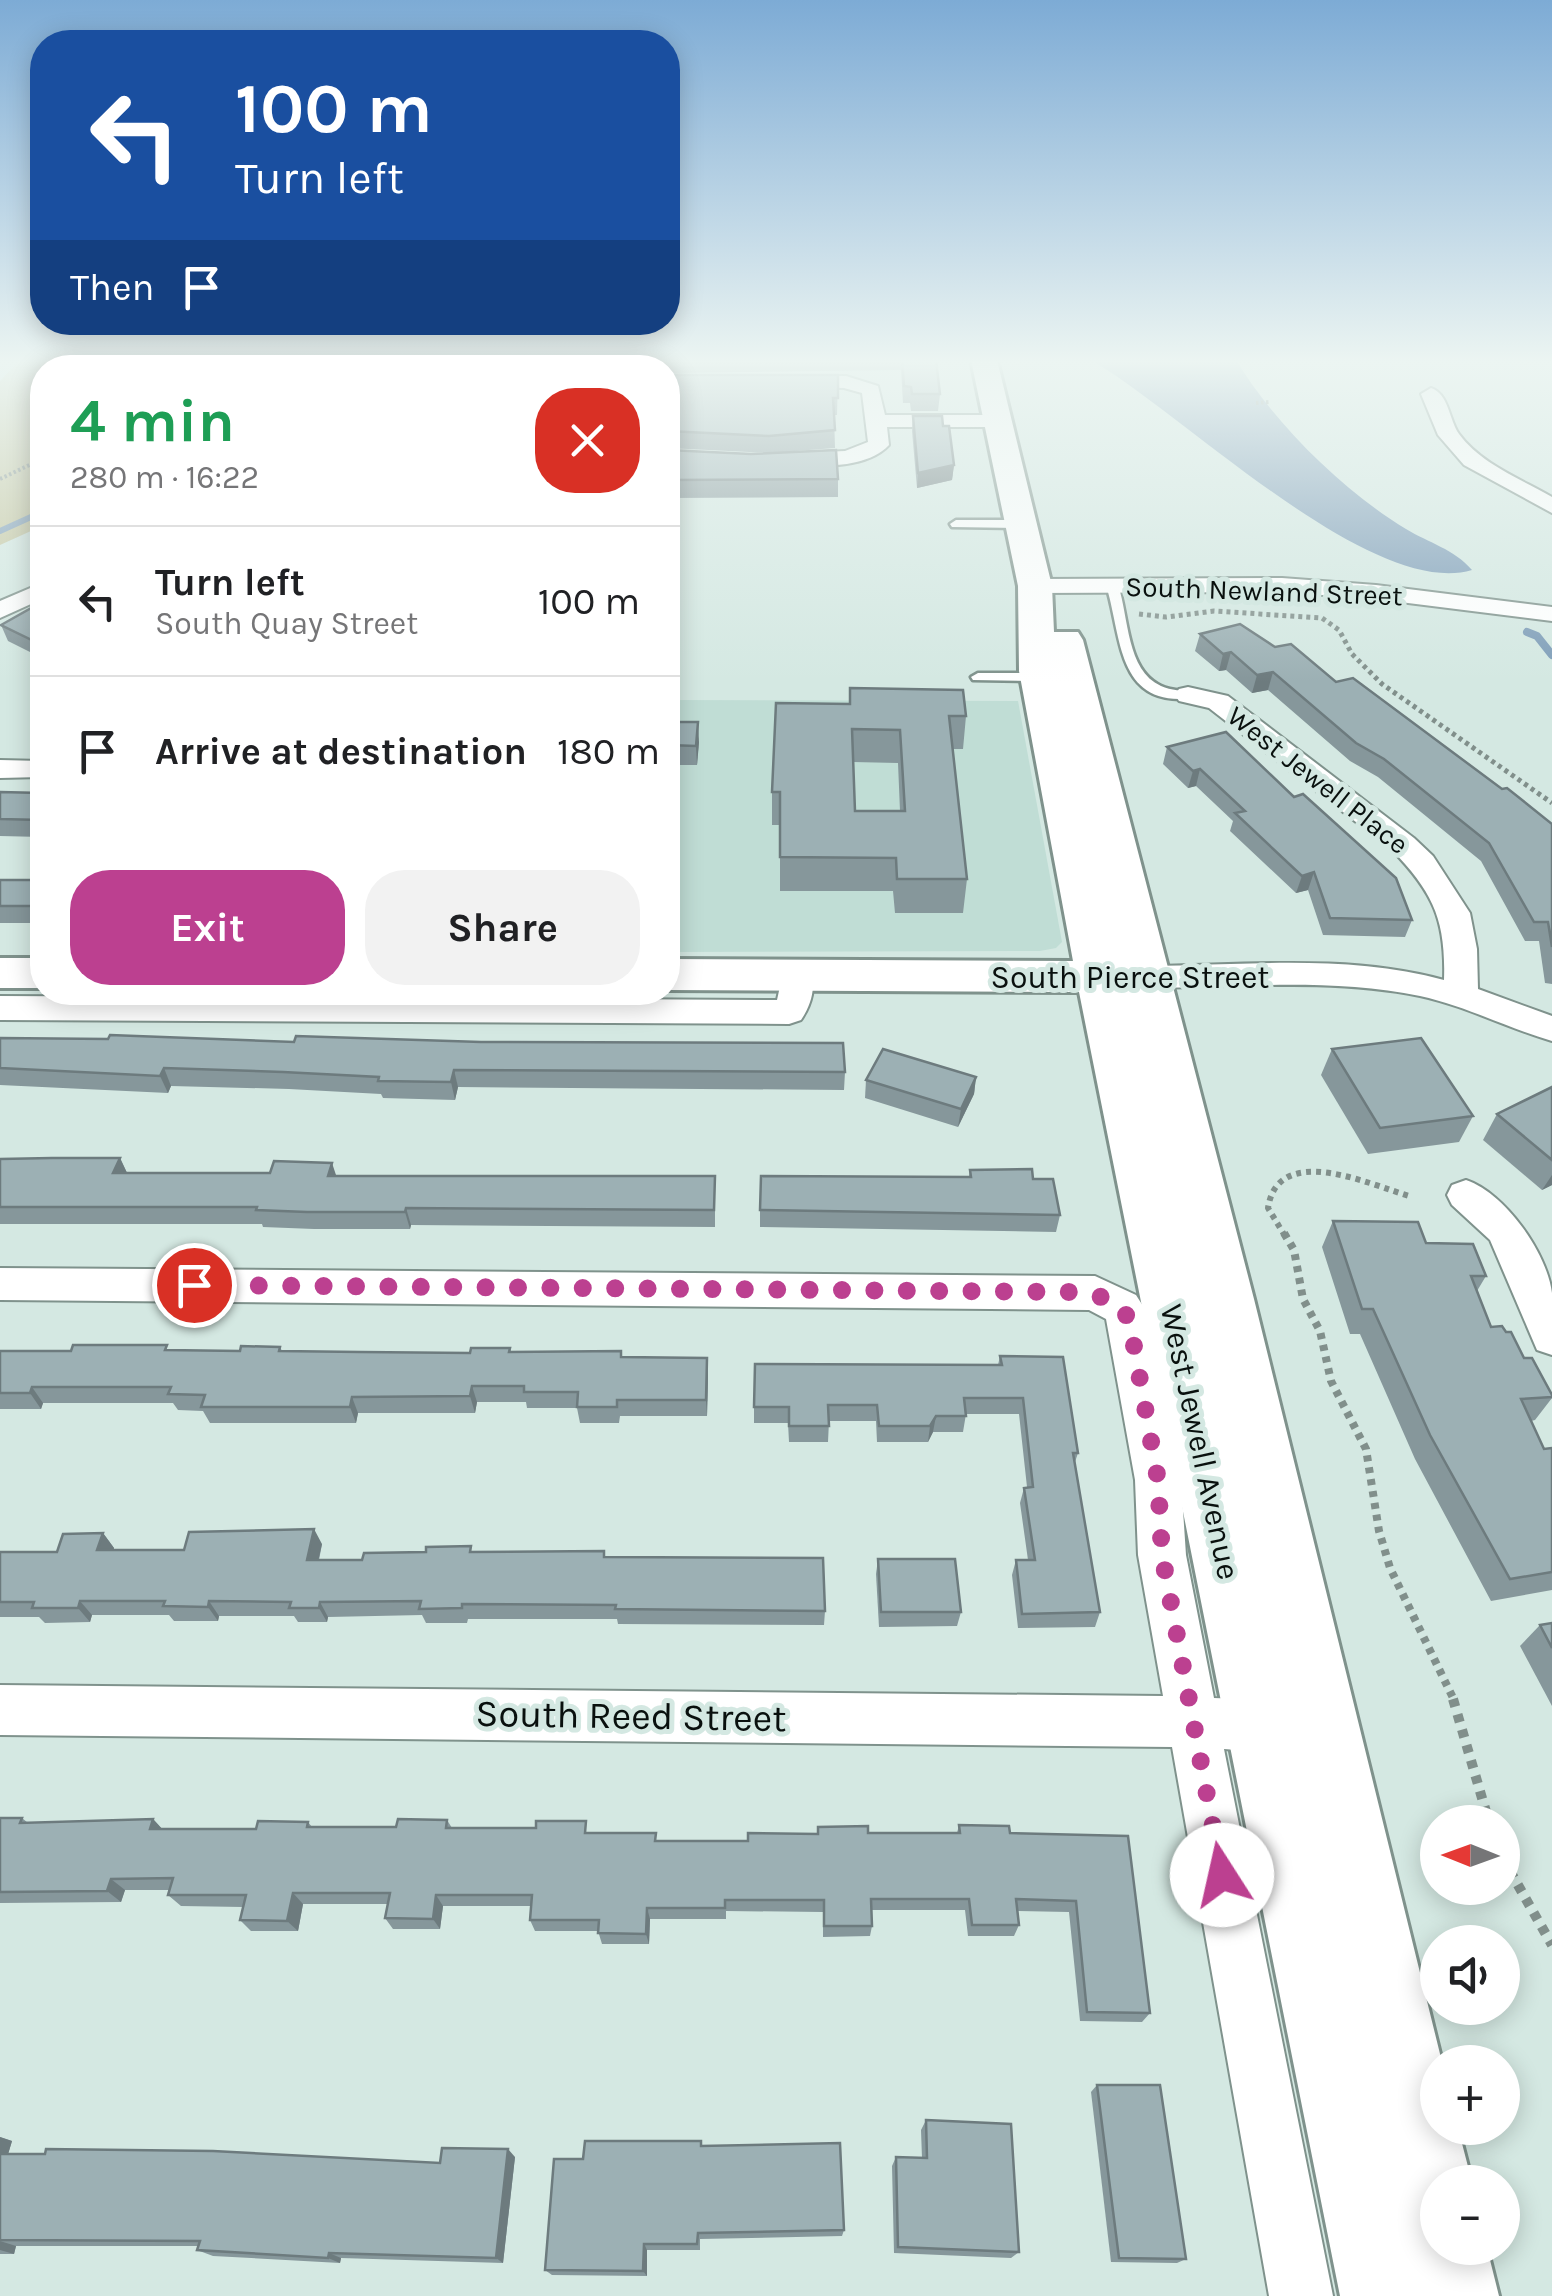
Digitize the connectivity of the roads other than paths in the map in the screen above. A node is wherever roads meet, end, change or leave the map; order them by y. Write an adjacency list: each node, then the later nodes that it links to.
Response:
1 (1008, 467): 5 (main road, West Jewell Avenue)
2 (1484, 467): 3 (street)
3 (1552, 506)
4 (956, 524): 5 (lane)
5 (1021, 524): 7 (main road, West Jewell Avenue)
6 (0, 577): 8 (street)
7 (1034, 586): 9 (street, South Newland Street); 14 (main road, West Jewell Avenue); 22 (main road, West Jewell Avenue)
8 (30, 589)
9 (1115, 595): 12 (street, South Newland Street); 15 (lane)
10 (30, 596): 11 (street)
11 (0, 611)
12 (1552, 614)
13 (978, 677): 14 (lane)
14 (1038, 677): 22 (main road, West Jewell Avenue)
15 (1188, 695): 23 (street, West Jewell Place)
16 (0, 769): 17 (street)
17 (30, 769)
18 (0, 973): 19 (main road)
19 (30, 973)
20 (680, 975): 21 (main road, South Pierce Street)
21 (796, 976): 22 (main road, South Pierce Street); 24 (street)
22 (1124, 977): 23 (street, South Pierce Street); 31 (main road, West Jewell Avenue); 32 (main road, West Jewell Avenue)
23 (1461, 997): 25 (street, South Pierce Street)
24 (0, 1008)
25 (1552, 1030)
26 (1466, 1195): 28 (street)
27 (0, 1284): 30 (street, West Jewell Avenue)
28 (1552, 1338)
29 (0, 1710): 30 (street, South Reed Street)
30 (1194, 1722): 31 (street, South Reed Street); 34 (street, West Jewell Avenue)
31 (1262, 1726): 35 (main road, West Jewell Avenue)
32 (1423, 2165)
33 (1447, 2265): 36 (main road)
34 (1301, 2296)
35 (1385, 2296)
36 (1454, 2296)

